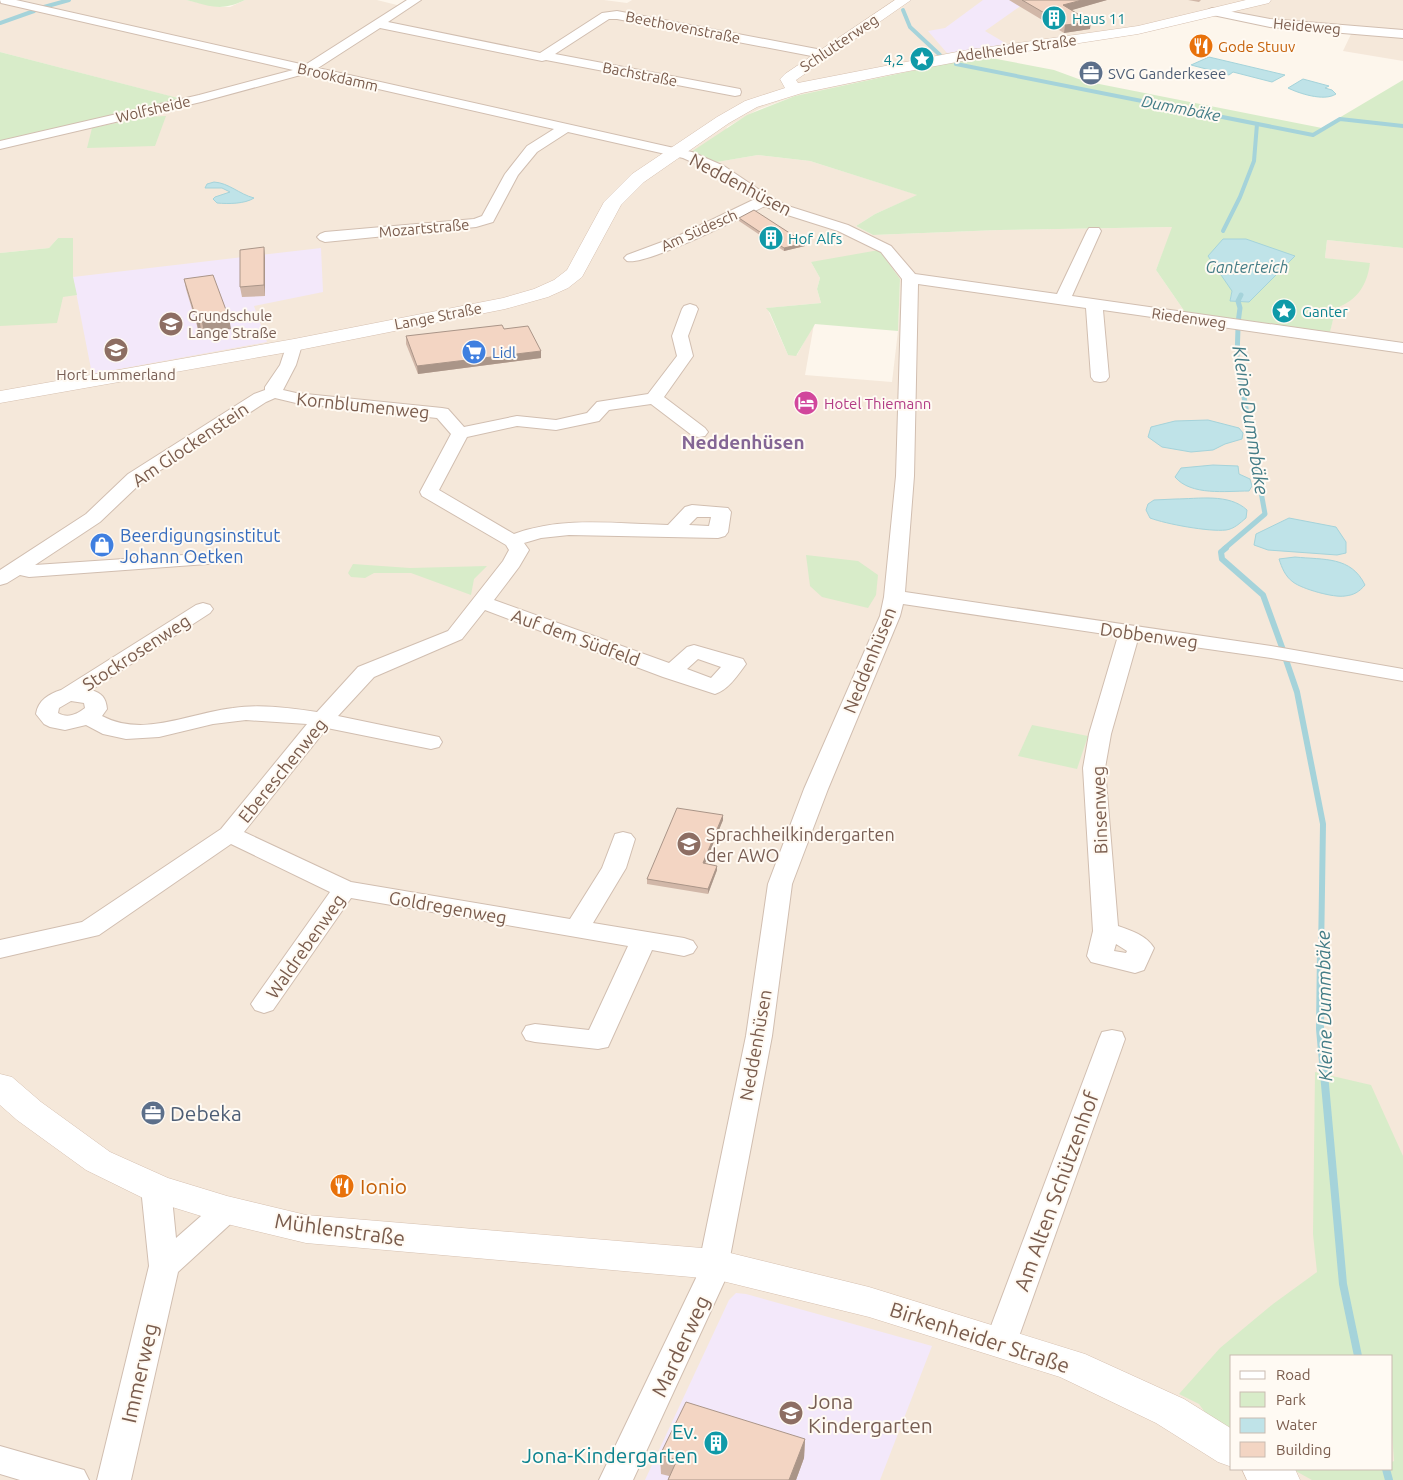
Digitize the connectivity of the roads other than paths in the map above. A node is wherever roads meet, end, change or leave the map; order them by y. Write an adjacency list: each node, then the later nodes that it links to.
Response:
1 (1, 0): 10 (street, Brookdamm)
2 (415, 0): 6 (street)
3 (900, 0): 8 (street, Schlutterweg)
4 (1264, 0): 5 (street, Adelheider Straße)
5 (1212, 12): 7 (street, Heideweg); 11 (street, Adelheider Straße)
6 (378, 24): 9 (street); 10 (street)
7 (1403, 34)
8 (822, 54): 9 (street, Beethovenstraße); 11 (street, Schlutterweg)
9 (546, 56): 12 (street, Bachstraße)
10 (306, 70): 13 (street, Brookdamm); 14 (street, Wolfsheide)
11 (798, 89): 15 (street, Lange Straße)
12 (735, 92)
13 (567, 127): 15 (street, Brookdamm); 18 (street, Mozartstraße)
14 (0, 145)
15 (676, 152): 16 (street, Neddenhüsen); 24 (street, Lange Straße)
16 (765, 200): 19 (street, Am Südesch); 20 (street, Neddenhüsen)
17 (1094, 231): 21 (street)
18 (325, 237)
19 (632, 258)
20 (910, 278): 21 (street, Riedenweg); 37 (street, Neddenhüsen)
21 (1062, 301): 22 (street, Riedenweg)
22 (1094, 305): 25 (street, Riedenweg); 26 (street)
23 (690, 309): 29 (street)
24 (294, 345): 27 (street); 28 (street, Lange Straße)
25 (1403, 348)
26 (1100, 377)
27 (274, 392): 31 (street, Kornblumenweg); 35 (street, Am Glockenstein)
28 (0, 398)
29 (654, 398): 30 (street); 31 (street)
30 (699, 432)
31 (460, 433): 33 (street)
32 (673, 531): 33 (street)
33 (513, 541): 38 (street, Ebereschenweg)
34 (214, 559): 35 (street)
35 (20, 568): 36 (street, Am Glockenstein)
36 (0, 579)
37 (894, 597): 40 (street, Dobbenweg); 61 (street, Neddenhüsen)
38 (481, 603): 41 (street, Auf dem Südfeld); 45 (street, Ebereschenweg)
39 (203, 609): 43 (street, Stockrosenweg)
40 (1130, 632): 42 (street, Dobbenweg); 51 (street, Binsenweg)
41 (671, 672)
42 (1403, 676)
43 (70, 695): 44 (street, Stockrosenweg); 44 (street, Stockrosenweg)
44 (87, 717): 45 (street, Stockrosenweg)
45 (321, 721): 46 (street, Stockrosenweg); 47 (street, Ebereschenweg)
46 (431, 742)
47 (229, 834): 49 (street, Goldregenweg); 54 (street, Ebereschenweg)
48 (624, 839): 50 (street)
49 (345, 889): 50 (street, Goldregenweg); 55 (street, Waldrebenweg)
50 (577, 929): 52 (street, Goldregenweg)
51 (1106, 931)
52 (642, 941): 53 (street, Goldregenweg); 56 (street)
53 (684, 947)
54 (0, 948)
55 (264, 1004)
56 (535, 1033)
57 (1112, 1039): 63 (street, Am Alten Schützenhof)
58 (0, 1086): 59 (street, Mühlenstraße)
59 (156, 1188): 60 (street, Mühlenstraße); 62 (street, Immerweg)
60 (227, 1210): 61 (street, Mühlenstraße); 62 (street)
61 (714, 1264): 63 (street, Birkenheider Straße); 69 (street, Marderweg)
62 (164, 1266): 68 (street, Immerweg)
63 (1001, 1342): 64 (street, Birkenheider Straße)
64 (1230, 1449)
65 (0, 1460): 67 (street)
66 (1264, 1470): 70 (street)
67 (72, 1480)
68 (114, 1480)
69 (616, 1480)
70 (1280, 1480)

